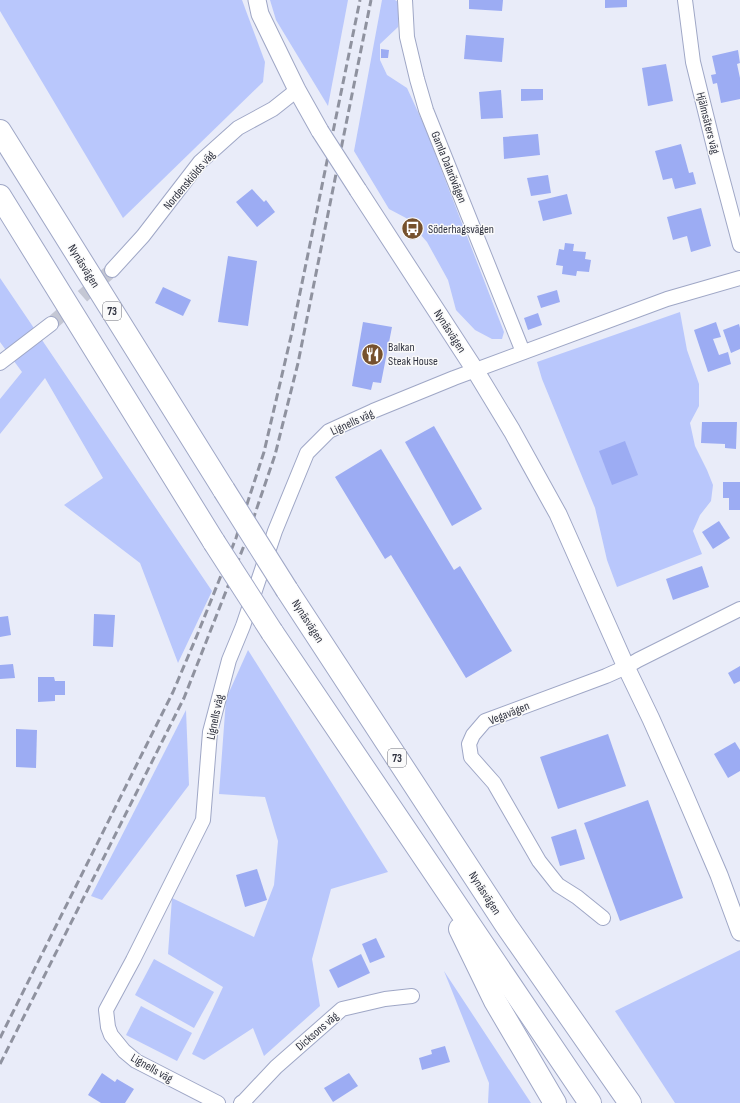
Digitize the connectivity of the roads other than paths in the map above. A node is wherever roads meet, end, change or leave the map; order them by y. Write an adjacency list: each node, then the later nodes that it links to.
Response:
1 (257, 0): 4 (street, Nynäsvägen)
2 (405, 0): 11 (street, Gamla Dalarövägen)
3 (685, 0): 7 (street, Hjälmsäters väg)
4 (297, 90): 8 (street, Nordenskiölds väg); 13 (street, Nynäsvägen, bridge)
5 (0, 131): 24 (highway, Nynäsvägen / 73, bridge)
6 (0, 196): 16 (highway, bridge)
7 (740, 245)
8 (112, 270)
9 (740, 278): 11 (street)
10 (52, 324): 12 (street)
11 (523, 352): 13 (street)
12 (0, 363)
13 (475, 370): 15 (street, Nynäsvägen); 20 (street, Lignells väg)
14 (740, 609): 15 (street, Vegavägen)
15 (626, 667): 17 (street, Vegavägen); 18 (street, Nynäsvägen)
16 (424, 856): 22 (highway); 23 (highway)
17 (603, 918)
18 (740, 932)
19 (412, 996): 21 (street, Dicksons väg)
20 (218, 1103)
21 (241, 1103)
22 (555, 1103)
23 (590, 1103)
24 (630, 1103)

